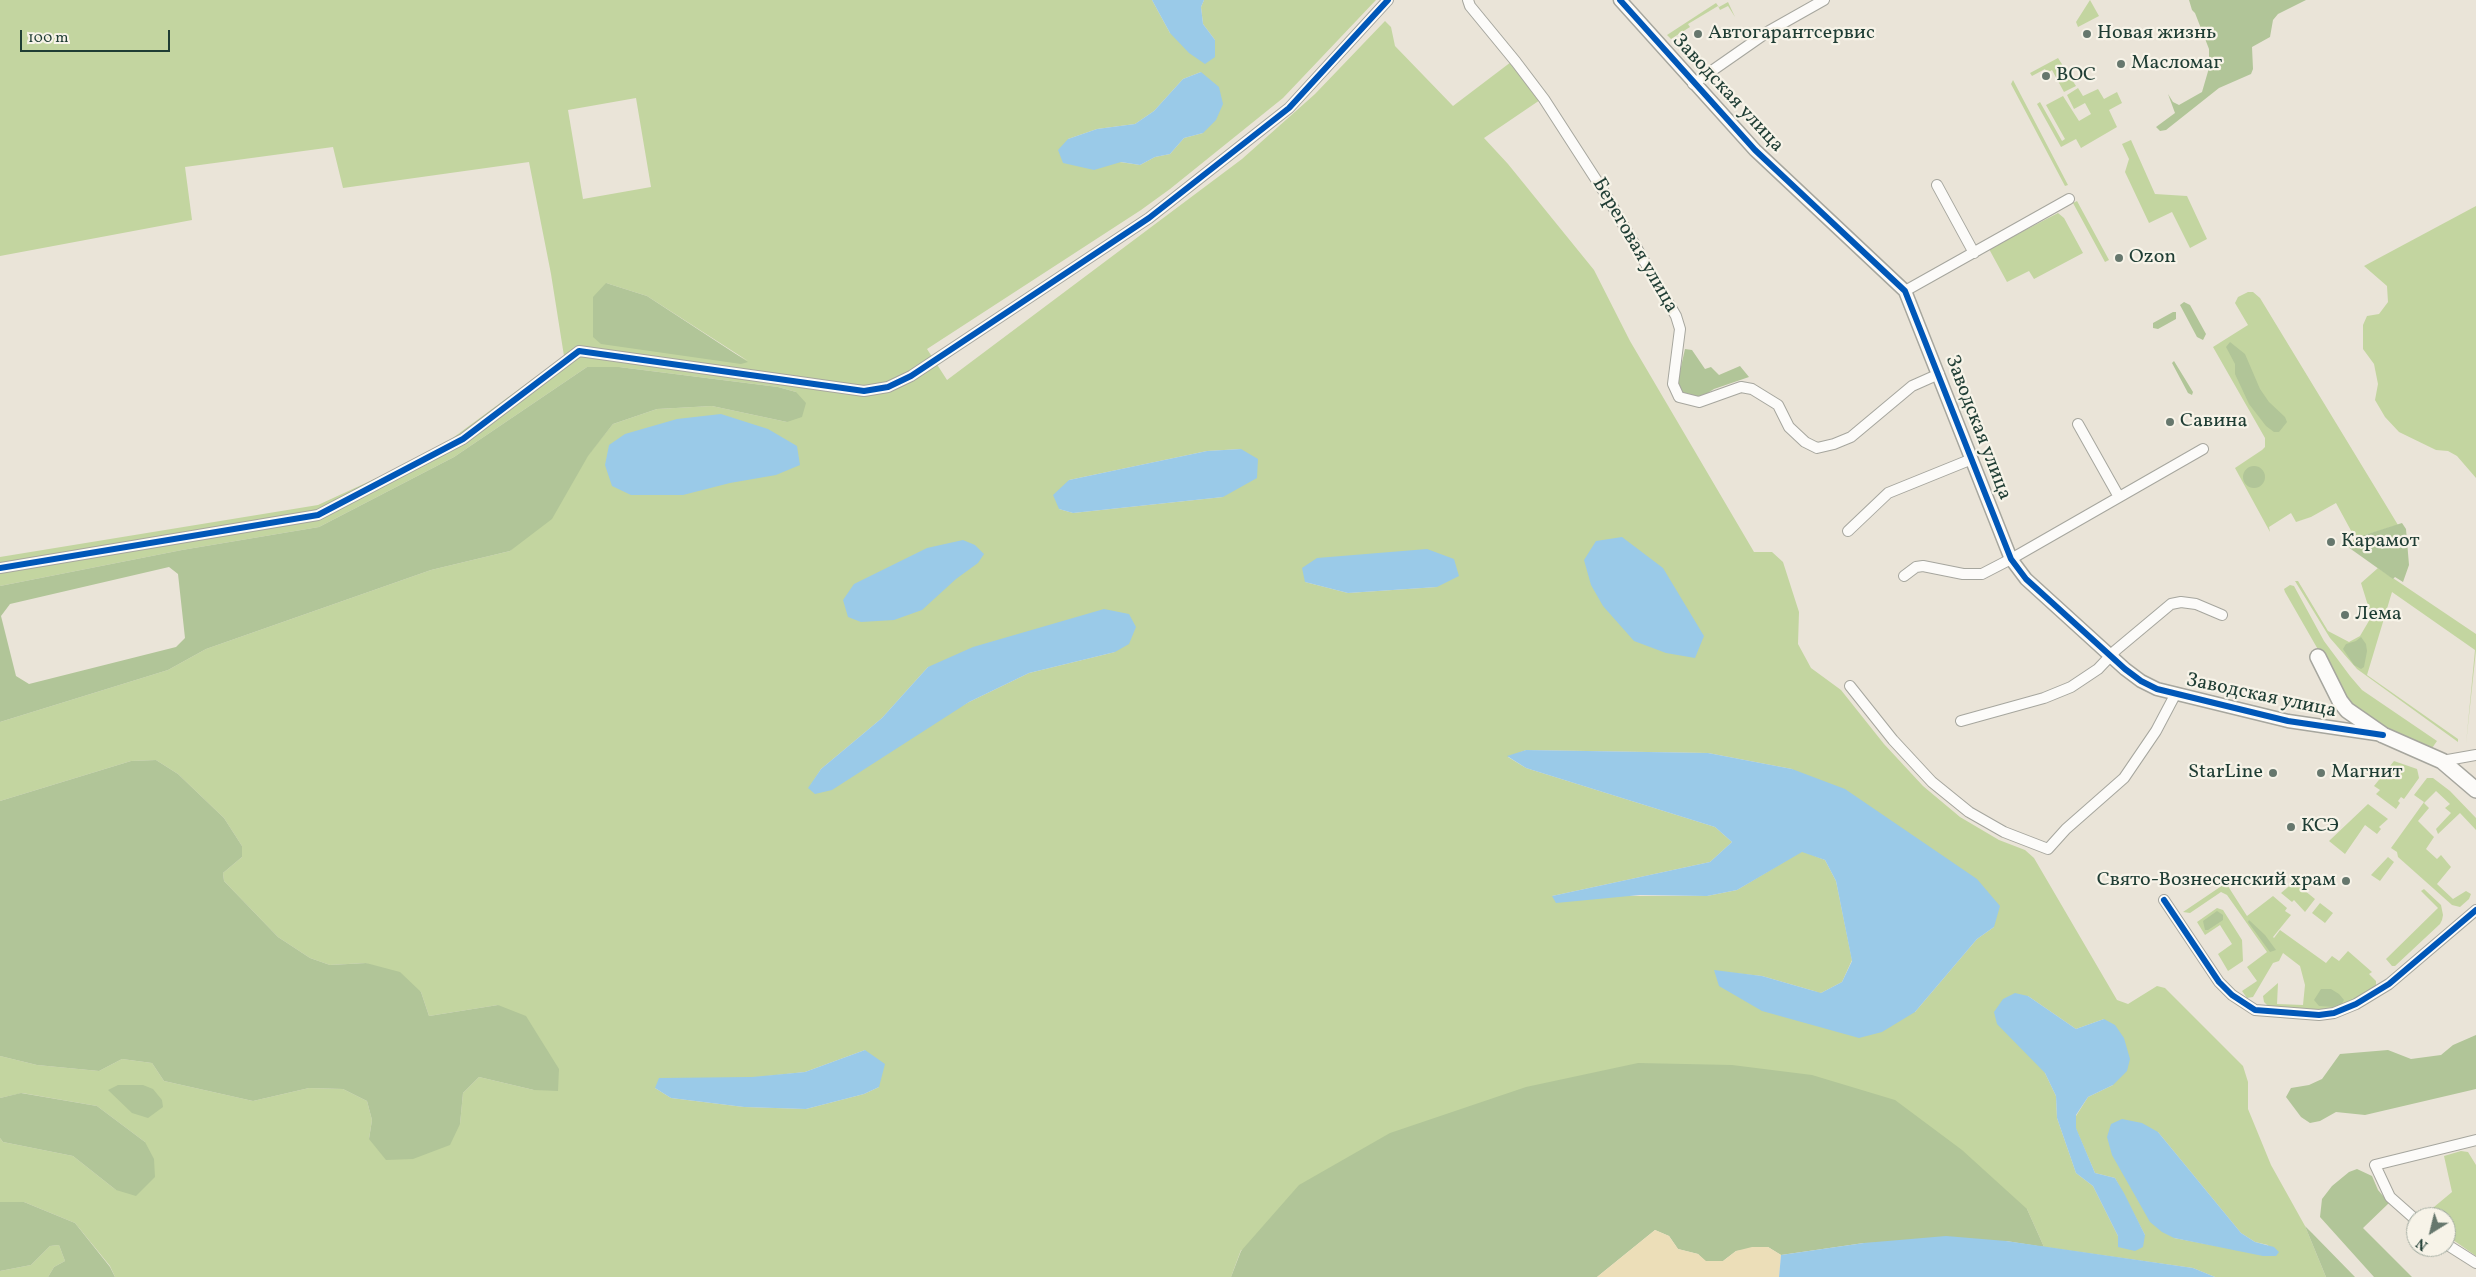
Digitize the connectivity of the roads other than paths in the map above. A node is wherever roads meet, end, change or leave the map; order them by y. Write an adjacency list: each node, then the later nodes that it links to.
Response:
1 (1388, 0): 17 (street)
2 (1468, 0): 10 (street, Береговая улица)
3 (1620, 0): 5 (street, Заводская улица)
4 (1824, 0): 5 (street)
5 (1693, 84): 9 (street, Заводская улица)
6 (1937, 185): 8 (street)
7 (2069, 199): 8 (street)
8 (1974, 253): 9 (street)
9 (1905, 290): 10 (street, Заводская улица)
10 (1939, 374): 13 (street, Заводская улица)
11 (2078, 424): 14 (street)
12 (2203, 449): 14 (street)
13 (1972, 459): 15 (street); 16 (street, Заводская улица)
14 (2119, 497): 16 (street)
15 (1848, 530)
16 (2011, 559): 18 (street); 20 (street, Заводская улица)
17 (0, 568)
18 (1904, 576)
19 (2222, 615): 20 (street)
20 (2111, 656): 23 (street, Заводская улица); 24 (street)
21 (2318, 657): 25 (main road)
22 (1850, 686): 23 (street)
23 (2175, 695): 25 (street, Заводская улица)
24 (1961, 721)
25 (2382, 735): 27 (main road)
26 (2476, 755): 27 (street)
27 (2442, 760): 28 (main road)
28 (2476, 790)
29 (2164, 900): 30 (street)
30 (2476, 910)
31 (2476, 1140): 32 (street)
32 (2406, 1211)
33 (2456, 1250): 34 (street)
34 (2476, 1263)

